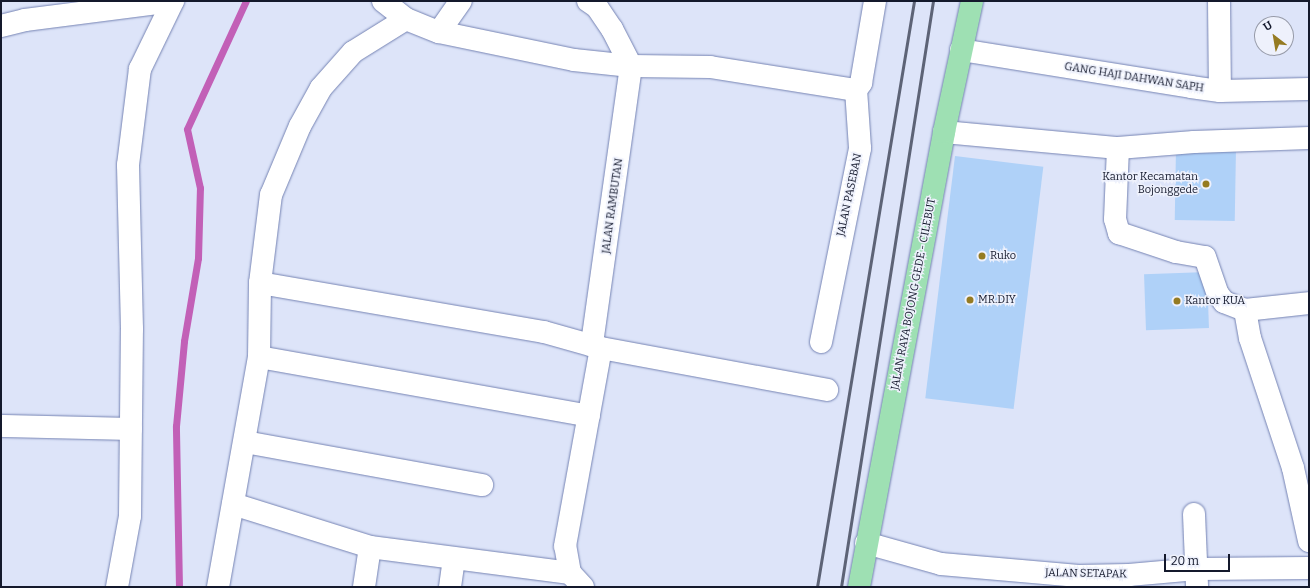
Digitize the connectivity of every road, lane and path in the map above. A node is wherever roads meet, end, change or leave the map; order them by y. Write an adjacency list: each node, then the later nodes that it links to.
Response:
1 (173, 1): 9 (street); 28 (street)
2 (383, 1): 8 (street)
3 (461, 1): 10 (street)
4 (588, 1): 12 (street)
5 (875, 1): 14 (street, JALAN PASEBAN)
6 (972, 1): 11 (main road, JALAN RAYA BOJONG GEDE - CILEBUT)
7 (1219, 1): 15 (street)
8 (406, 19): 10 (street); 19 (street)
9 (1, 26)
10 (440, 32): 12 (street)
11 (960, 50): 15 (street, GANG HAJI DAHWAN SAPH); 16 (main road, JALAN RAYA BOJONG GEDE - CILEBUT)
12 (631, 66): 14 (street); 23 (street, JALAN RAMBUTAN)
13 (1309, 89): 15 (street, GANG HAJI DAHWAN SAPH)
14 (856, 90): 22 (street, JALAN PASEBAN)
15 (1220, 91)
16 (944, 132): 18 (street); 34 (main road, JALAN RAYA BOJONG GEDE - CILEBUT)
17 (1309, 138): 18 (street)
18 (1118, 148): 21 (street)
19 (260, 283): 23 (street); 24 (street)
20 (1309, 303): 21 (street)
21 (1245, 310): 33 (street)
22 (820, 342)
23 (597, 347): 25 (street); 26 (street, JALAN RAMBUTAN)
24 (259, 357): 26 (street); 29 (street)
25 (827, 390)
26 (588, 416): 39 (street, JALAN RAMBUTAN)
27 (1, 426): 28 (street)
28 (131, 429): 40 (street)
29 (245, 442): 30 (street); 31 (street)
30 (482, 485)
31 (233, 504): 35 (street); 41 (street)
32 (1194, 514): 38 (street)
33 (1309, 541)
34 (866, 543): 38 (street, JALAN SETAPAK); 44 (main road, JALAN RAYA BOJONG GEDE - CILEBUT)
35 (370, 547): 36 (street); 42 (street)
36 (454, 559): 39 (street); 43 (street)
37 (1309, 568): 38 (street, JALAN SETAPAK)
38 (1197, 578)
39 (576, 580)
40 (117, 587)
41 (218, 587)
42 (364, 587)
43 (450, 587)
44 (859, 587)

